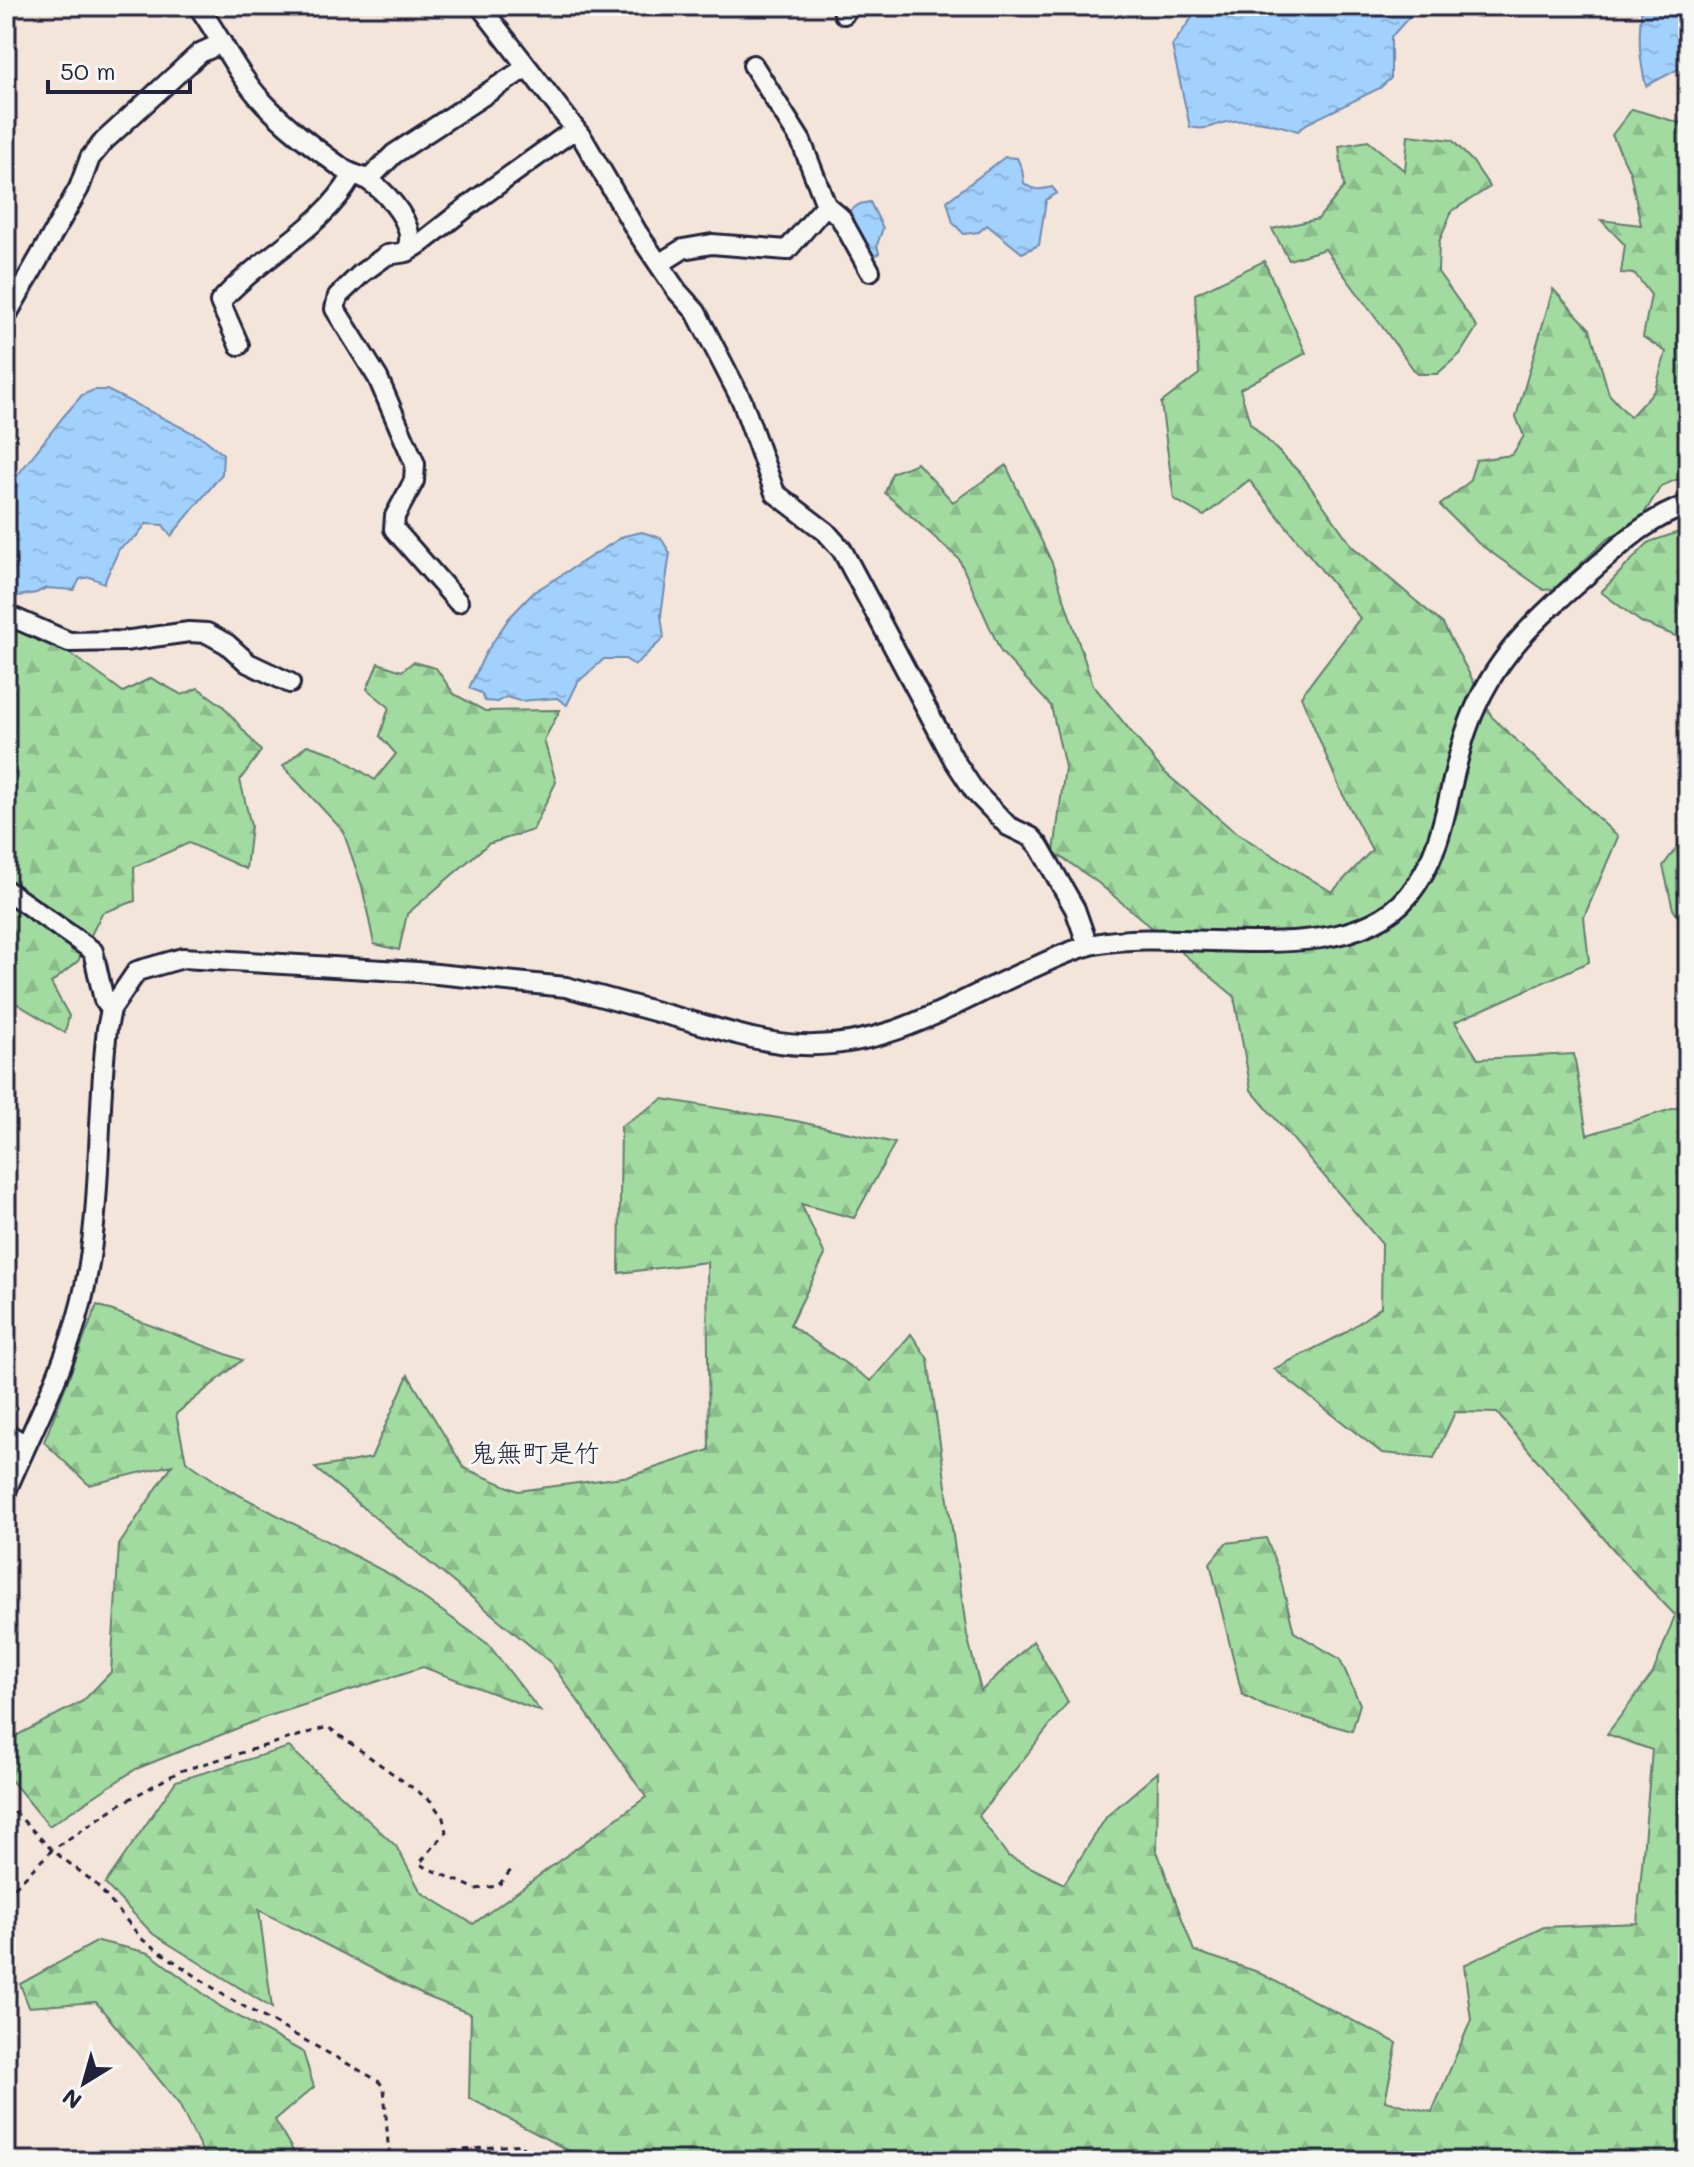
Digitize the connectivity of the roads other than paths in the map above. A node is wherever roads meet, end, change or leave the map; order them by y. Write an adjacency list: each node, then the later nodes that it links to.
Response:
1 (198, 6): 3 (street)
2 (480, 6): 5 (street)
3 (222, 43): 7 (street); 12 (street)
4 (753, 65): 8 (street)
5 (527, 67): 6 (street); 7 (street)
6 (575, 129): 9 (street); 10 (street)
7 (360, 178): 9 (street); 13 (street)
8 (826, 205): 10 (street); 11 (street)
9 (407, 252): 15 (street)
10 (659, 264): 19 (street)
11 (870, 271)
12 (6, 316)
13 (239, 345)
14 (1688, 505): 19 (street)
15 (458, 602)
16 (6, 619): 17 (street)
17 (290, 683)
18 (6, 890): 20 (street)
19 (1088, 946): 20 (street)
20 (111, 1009): 22 (street)
21 (6, 1433): 22 (street)
22 (26, 1445): 23 (street)
23 (6, 1491)

